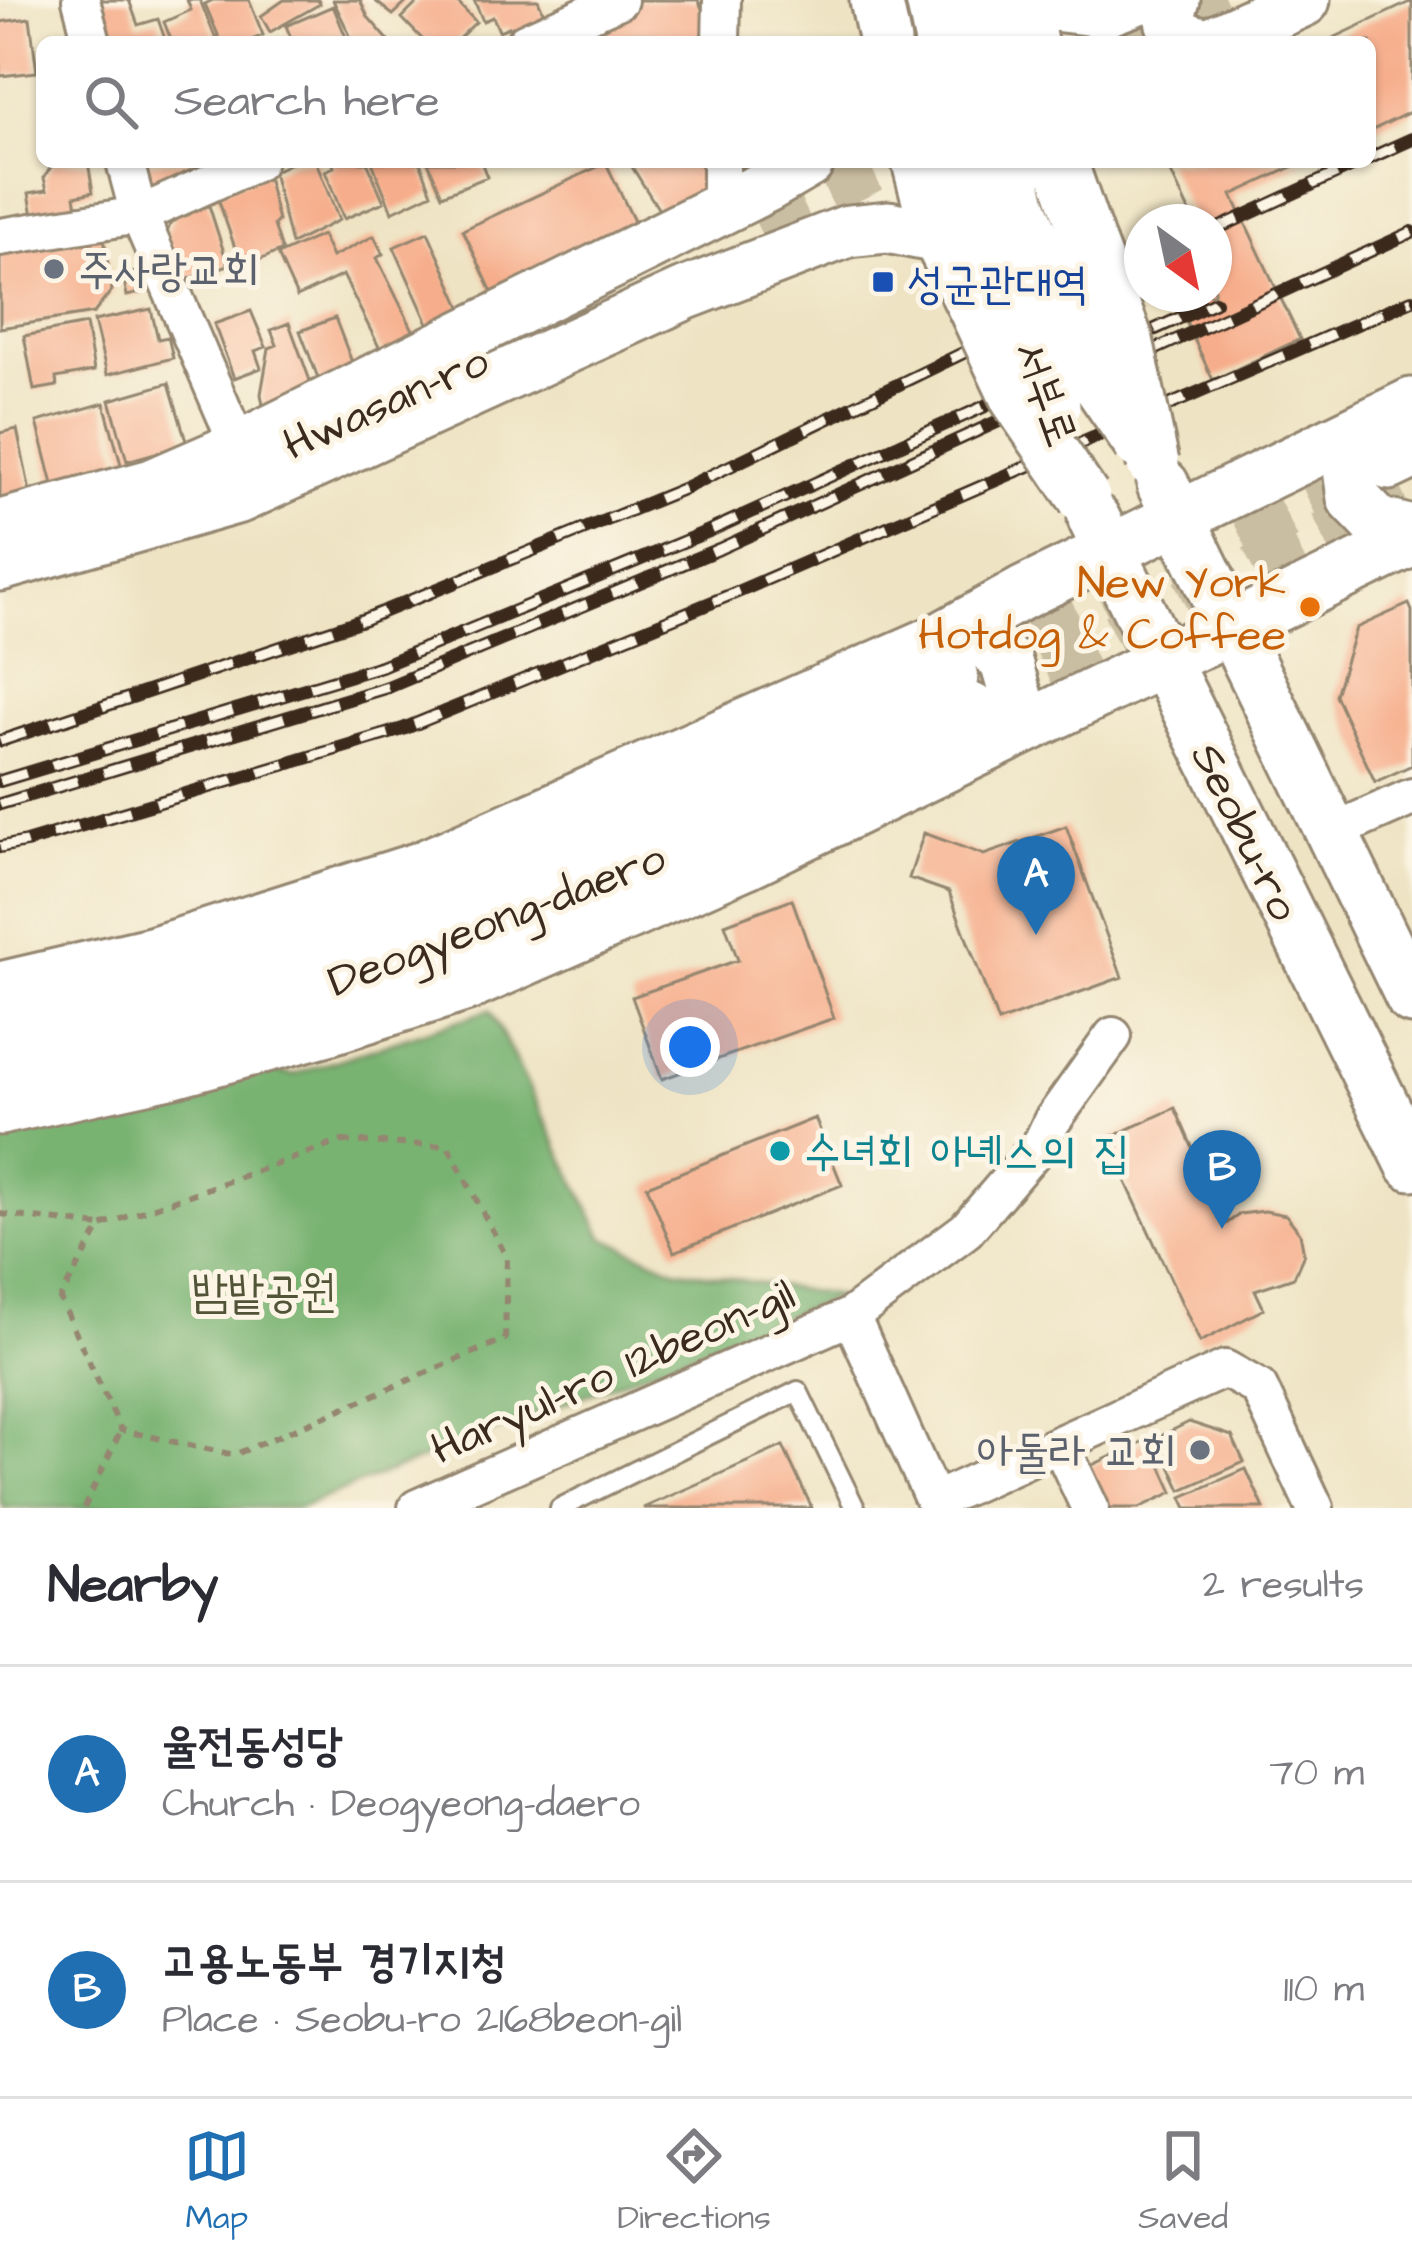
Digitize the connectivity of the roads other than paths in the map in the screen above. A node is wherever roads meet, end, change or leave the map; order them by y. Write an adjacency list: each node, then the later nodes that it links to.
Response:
1 (81, 0): 11 (street)
2 (619, 0): 12 (street)
3 (722, 0): 13 (street)
4 (932, 0): 14 (main road)
5 (974, 0): 15 (main road)
6 (1021, 0): 16 (main road)
7 (1048, 0): 8 (main road)
8 (1133, 0)
9 (1174, 0): 17 (main road)
10 (1304, 0): 18 (main road)
11 (90, 36)
12 (538, 36)
13 (722, 36)
14 (940, 36)
15 (982, 36)
16 (1030, 36)
17 (1182, 36)
18 (1225, 36)
19 (126, 168): 26 (street)
20 (244, 168): 26 (street)
21 (920, 168): 28 (main road)
22 (968, 168): 33 (main road, 서부로, bridge)
23 (1011, 168): 31 (main road, 서부로, bridge)
24 (1064, 168): 31 (main road, bridge)
25 (755, 188): 29 (main road); 30 (main road); 36 (main road, Hwasan-ro)
26 (139, 215): 27 (street); 30 (street)
27 (0, 237)
28 (938, 237): 29 (main road); 33 (main road, bridge)
29 (800, 248): 38 (main road)
30 (239, 447): 35 (main road)
31 (1153, 463): 34 (main road, Seobu-ro)
32 (1403, 476): 34 (main road); 39 (main road)
33 (1084, 498): 37 (main road, Seobu-ro)
34 (1179, 517): 37 (main road); 39 (main road, Seobu-ro)
35 (0, 526)
36 (0, 542)
37 (1109, 551): 40 (main road, Seobu-ro); 41 (main road)
38 (0, 565)
39 (1233, 628): 40 (main road); 43 (main road, Seobu-ro)
40 (1164, 661): 41 (main road); 50 (main road, Seobu-ro)
41 (962, 692): 44 (main road); 46 (main road, Deogyeong-daero); 48 (main road, Deogyeong-daero); 49 (main road)
42 (1412, 797): 43 (street, Seobu-ro)
43 (1331, 832): 45 (main road, Seobu-ro)
44 (0, 988)
45 (1412, 998)
46 (0, 1028)
47 (1113, 1036): 51 (street)
48 (0, 1069)
49 (0, 1109)
50 (1412, 1164)
51 (851, 1316): 53 (street, Haryul-ro 12beon-gil); 54 (street, Haryul-ro 12beon-gil)
52 (1060, 1444): 53 (street); 57 (street); 58 (street)
53 (936, 1505)
54 (417, 1508)
55 (560, 1508): 56 (lane)
56 (855, 1508)
57 (1090, 1508)
58 (1315, 1508)

